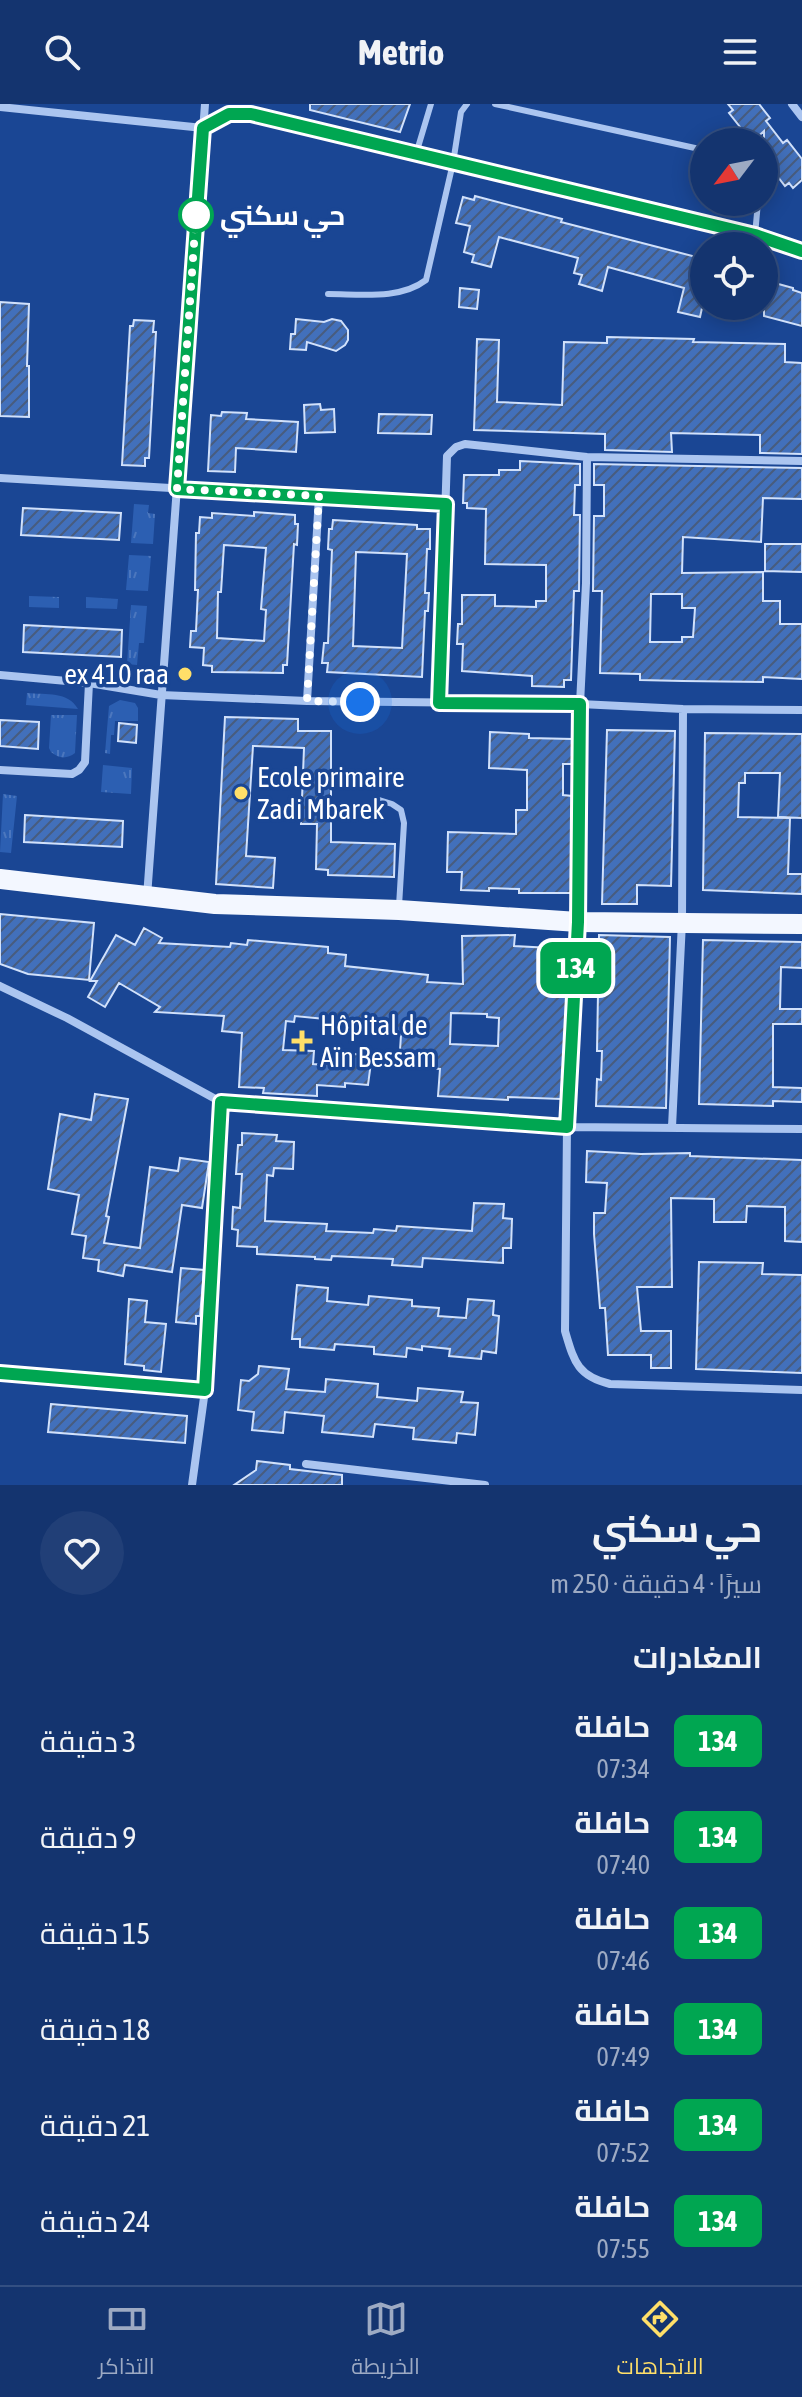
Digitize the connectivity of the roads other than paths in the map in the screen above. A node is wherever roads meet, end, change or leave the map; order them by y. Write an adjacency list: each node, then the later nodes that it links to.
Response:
1 (205, 104): 8 (street)
2 (431, 104): 10 (lane)
3 (467, 104): 11 (lane)
4 (495, 104): 9 (lane)
5 (792, 104): 7 (street)
6 (0, 107): 8 (street)
7 (802, 117)
8 (203, 128): 10 (street); 19 (street)
9 (690, 147)
10 (416, 154): 11 (street)
11 (453, 163): 12 (street); 15 (lane)
12 (742, 232)
13 (778, 243): 14 (street)
14 (802, 251)
15 (328, 294)
16 (587, 457): 17 (street); 21 (street); 27 (street)
17 (802, 461)
18 (0, 478): 19 (street)
19 (177, 489): 20 (street); 24 (street)
20 (319, 496): 21 (street); 25 (street)
21 (446, 504): 26 (street)
22 (0, 675): 23 (street)
23 (89, 683): 24 (street); 30 (street)
24 (161, 695): 25 (street); 33 (street)
25 (307, 701): 26 (street)
26 (439, 703): 27 (street)
27 (580, 704): 28 (street); 35 (street)
28 (683, 709): 29 (street); 36 (street)
29 (802, 710)
30 (0, 770)
31 (376, 799): 34 (lane)
32 (0, 879): 33 (main road)
33 (147, 897): 34 (main road)
34 (399, 910): 35 (main road)
35 (578, 922): 36 (main road); 40 (street)
36 (682, 922): 37 (main road); 41 (street)
37 (802, 924)
38 (0, 986): 39 (street)
39 (221, 1102): 40 (street); 44 (street)
40 (567, 1127): 41 (street); 45 (street)
41 (672, 1127): 42 (street)
42 (802, 1129)
43 (0, 1373): 44 (street)
44 (205, 1390): 47 (street)
45 (802, 1390)
46 (306, 1464): 48 (street)
47 (192, 1485)
48 (485, 1485)

